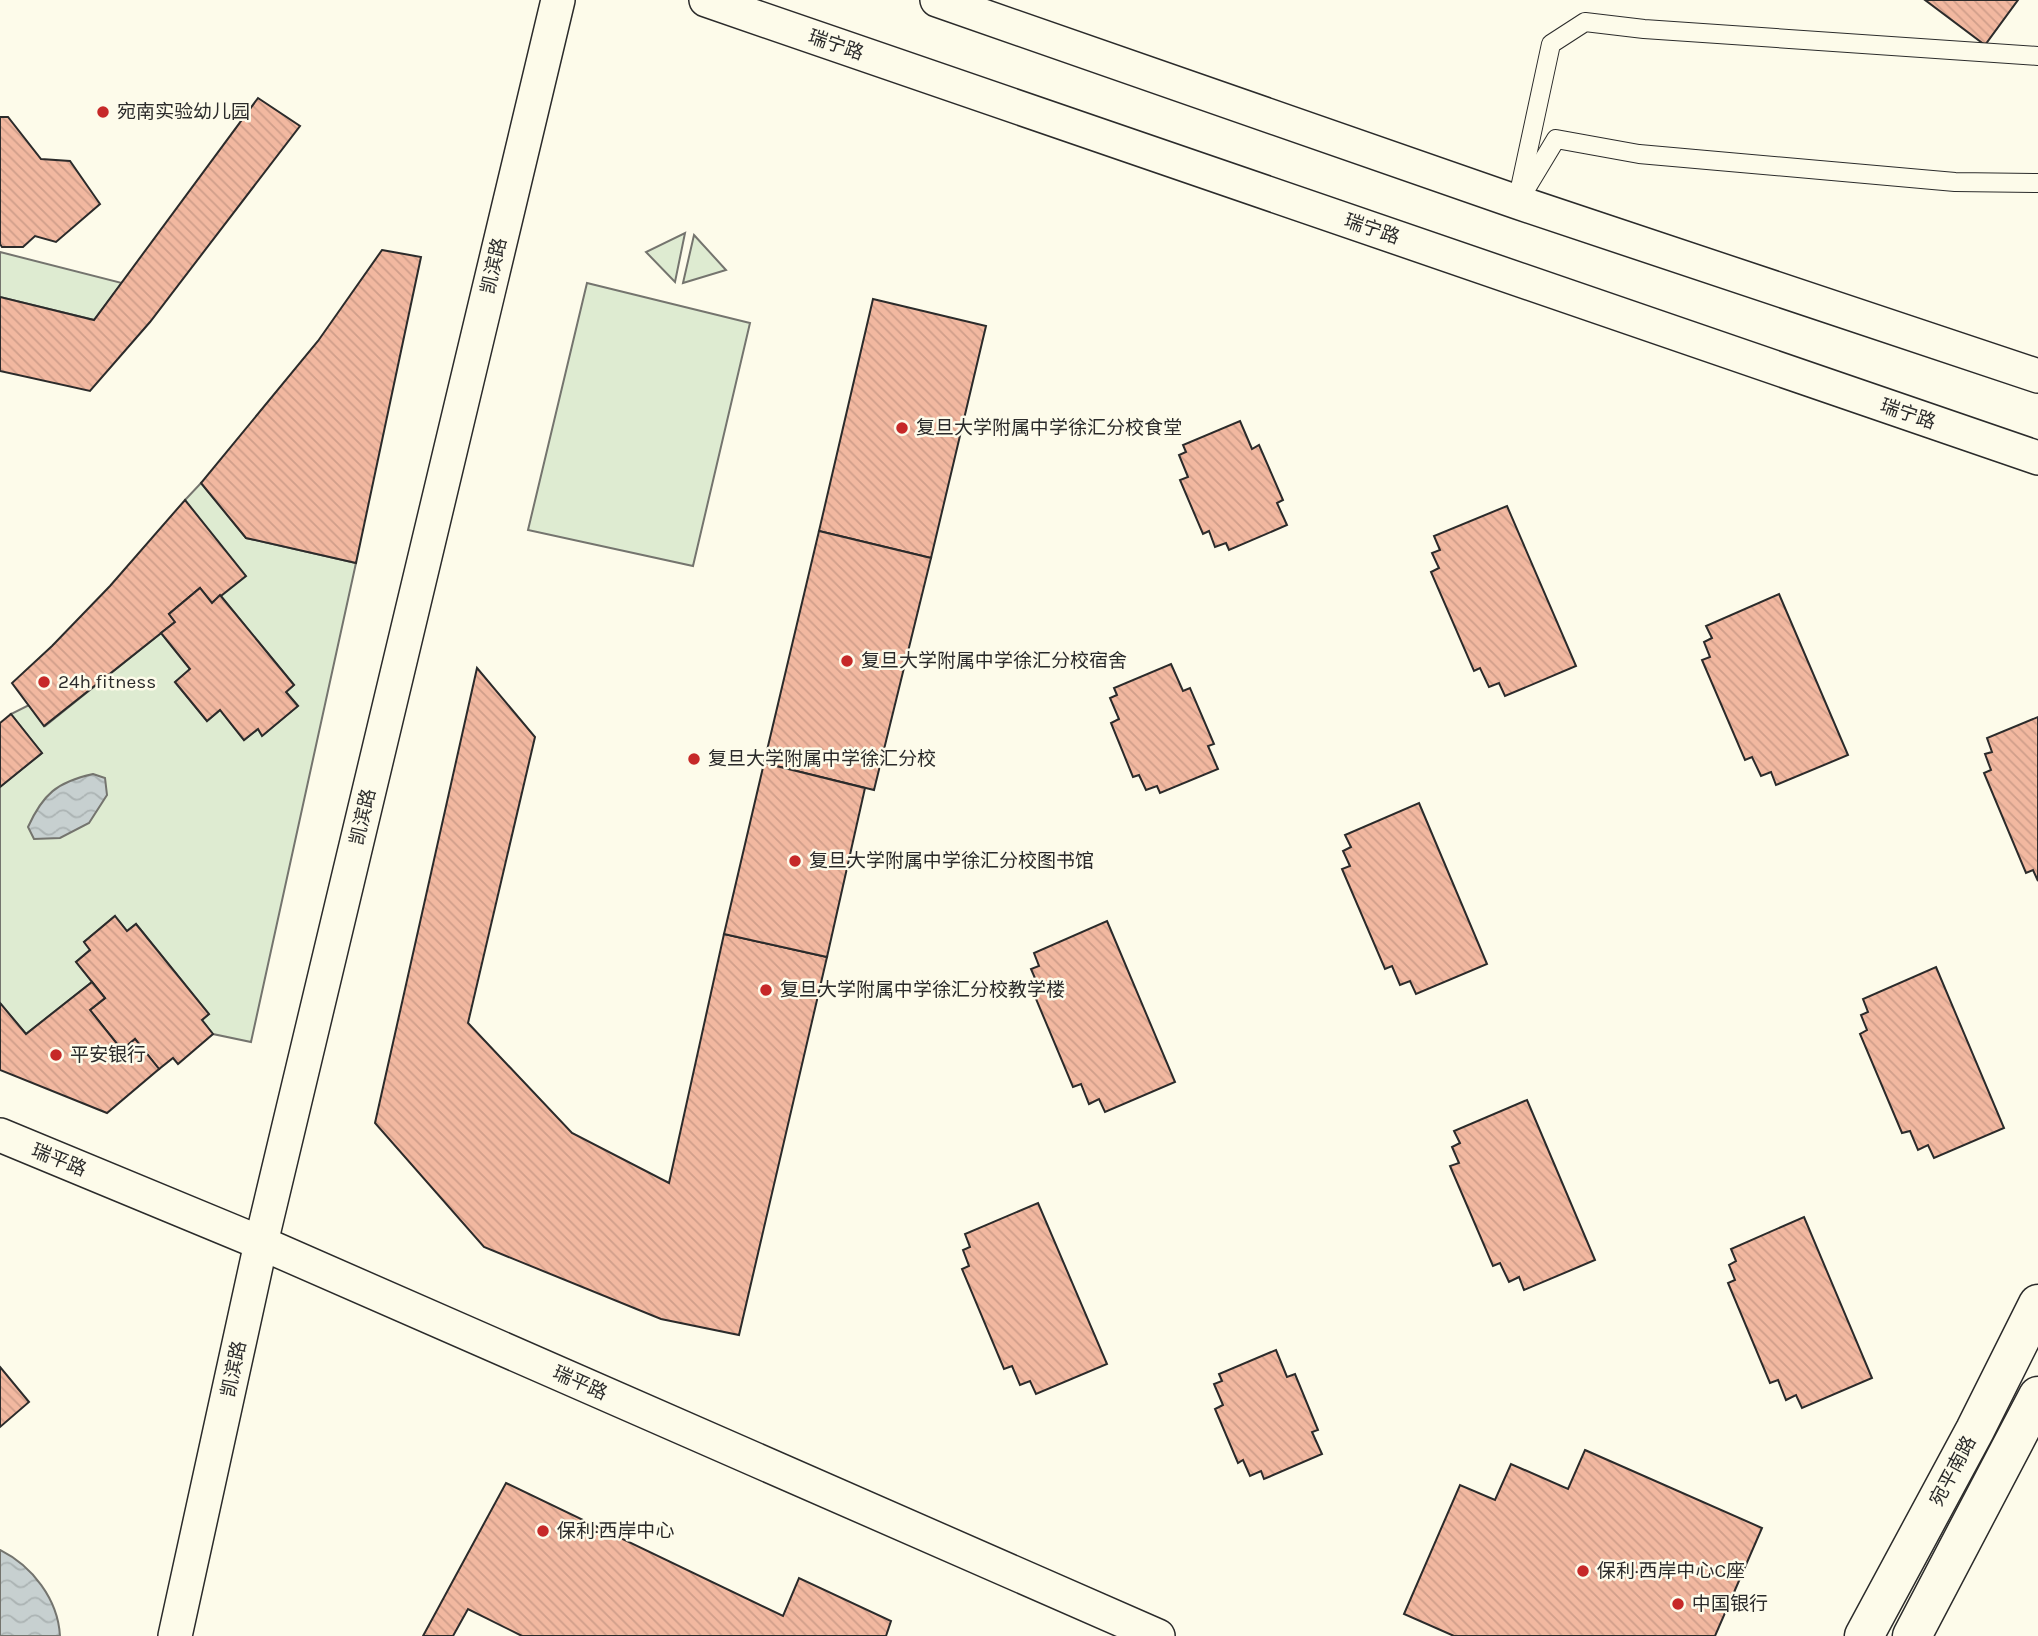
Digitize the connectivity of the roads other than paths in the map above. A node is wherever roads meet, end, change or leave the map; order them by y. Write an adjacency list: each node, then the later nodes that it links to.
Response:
1 (558, 0): 10 (street, 凯滨路)
2 (706, 0): 8 (street, 瑞宁路)
3 (937, 0): 6 (street)
4 (2037, 56): 6 (lane)
5 (2038, 183): 6 (lane)
6 (1517, 202): 7 (street)
7 (2038, 376)
8 (2038, 458)
9 (0, 1135): 10 (street, 瑞平路)
10 (261, 1243): 13 (street, 凯滨路); 14 (street, 瑞平路)
11 (2038, 1304): 15 (main road, 宛平南路)
12 (2038, 1396): 16 (main road)
13 (175, 1636)
14 (1158, 1636)
15 (1864, 1636)
16 (1912, 1636)

